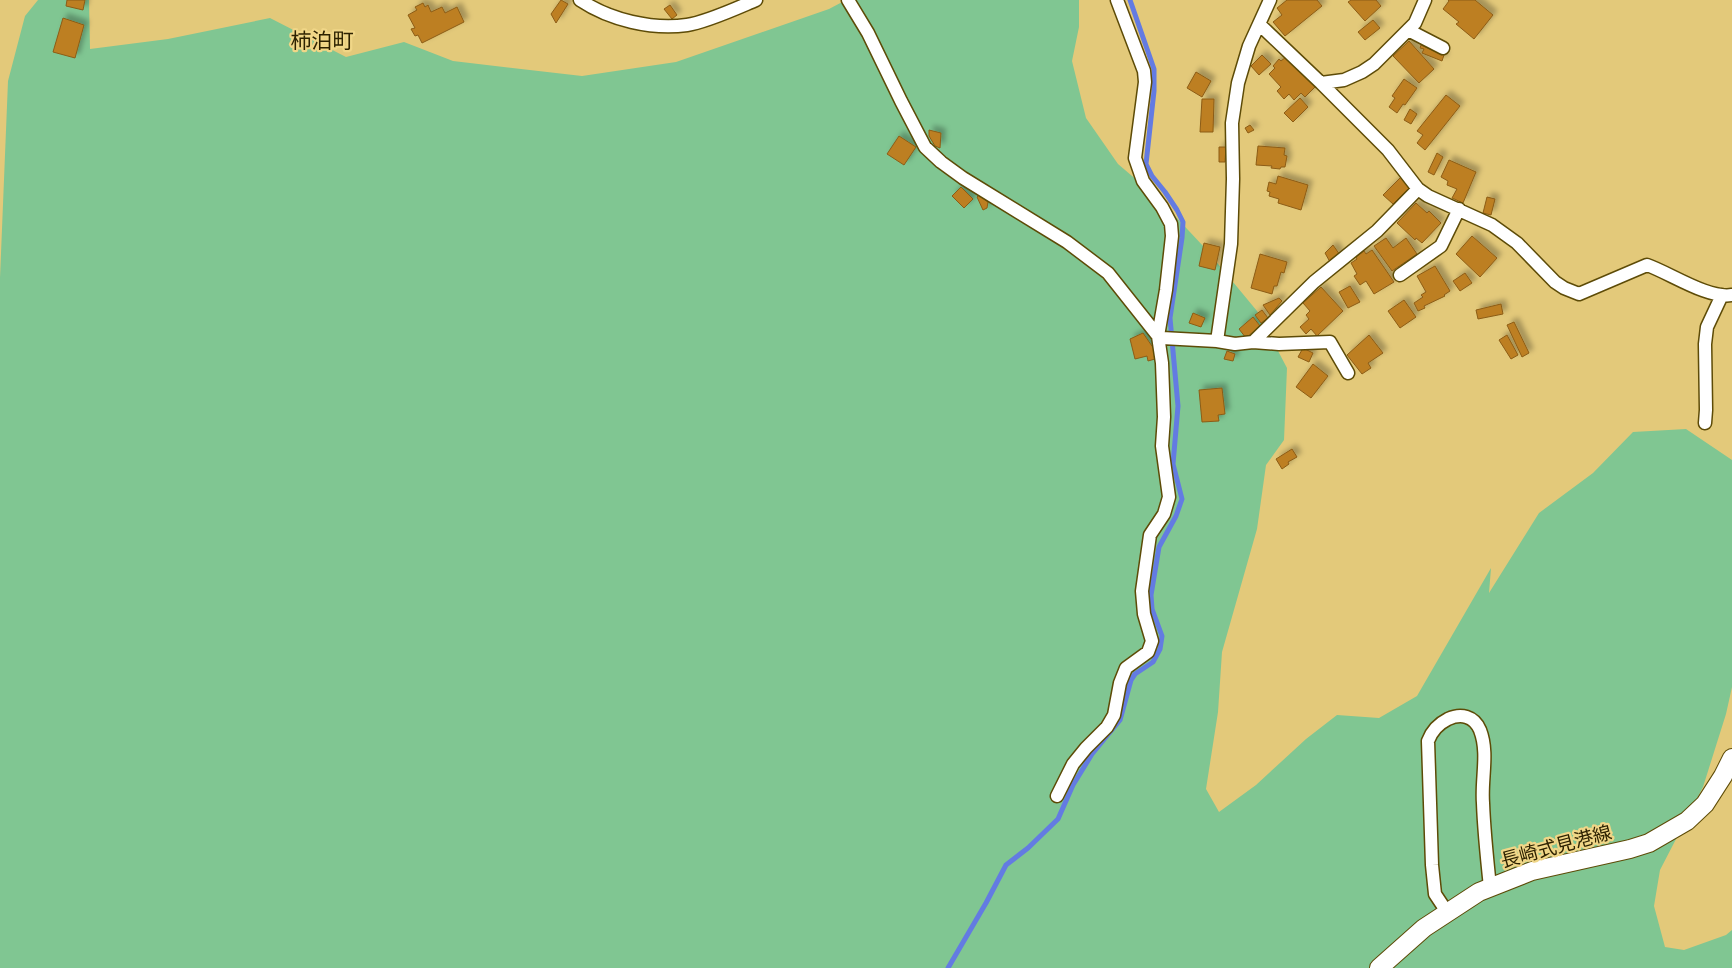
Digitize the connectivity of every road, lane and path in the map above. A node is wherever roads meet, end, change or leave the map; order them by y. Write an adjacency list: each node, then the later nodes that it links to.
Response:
1 (580, 0): 2 (street)
2 (756, 0)
3 (848, 0): 15 (street)
4 (1118, 0): 15 (street)
5 (1270, 0): 7 (street)
6 (1425, 0): 8 (street)
7 (1260, 24): 10 (street); 16 (street)
8 (1408, 30): 9 (street); 10 (street)
9 (1443, 48)
10 (1322, 83): 11 (street)
11 (1418, 189): 12 (street); 17 (street)
12 (1459, 210): 13 (street); 14 (street)
13 (1400, 275)
14 (1727, 295): 19 (street)
15 (1160, 337): 16 (street); 21 (street)
16 (1217, 341): 17 (street)
17 (1253, 342): 18 (street)
18 (1348, 373)
19 (1705, 423)
20 (1732, 758): 22 (main road, 長崎式見港線)
21 (1057, 796)
22 (1490, 887): 23 (main road, 長崎式見港線); 23 (street)
23 (1446, 912): 24 (main road, 長崎式見港線)
24 (1380, 968)

